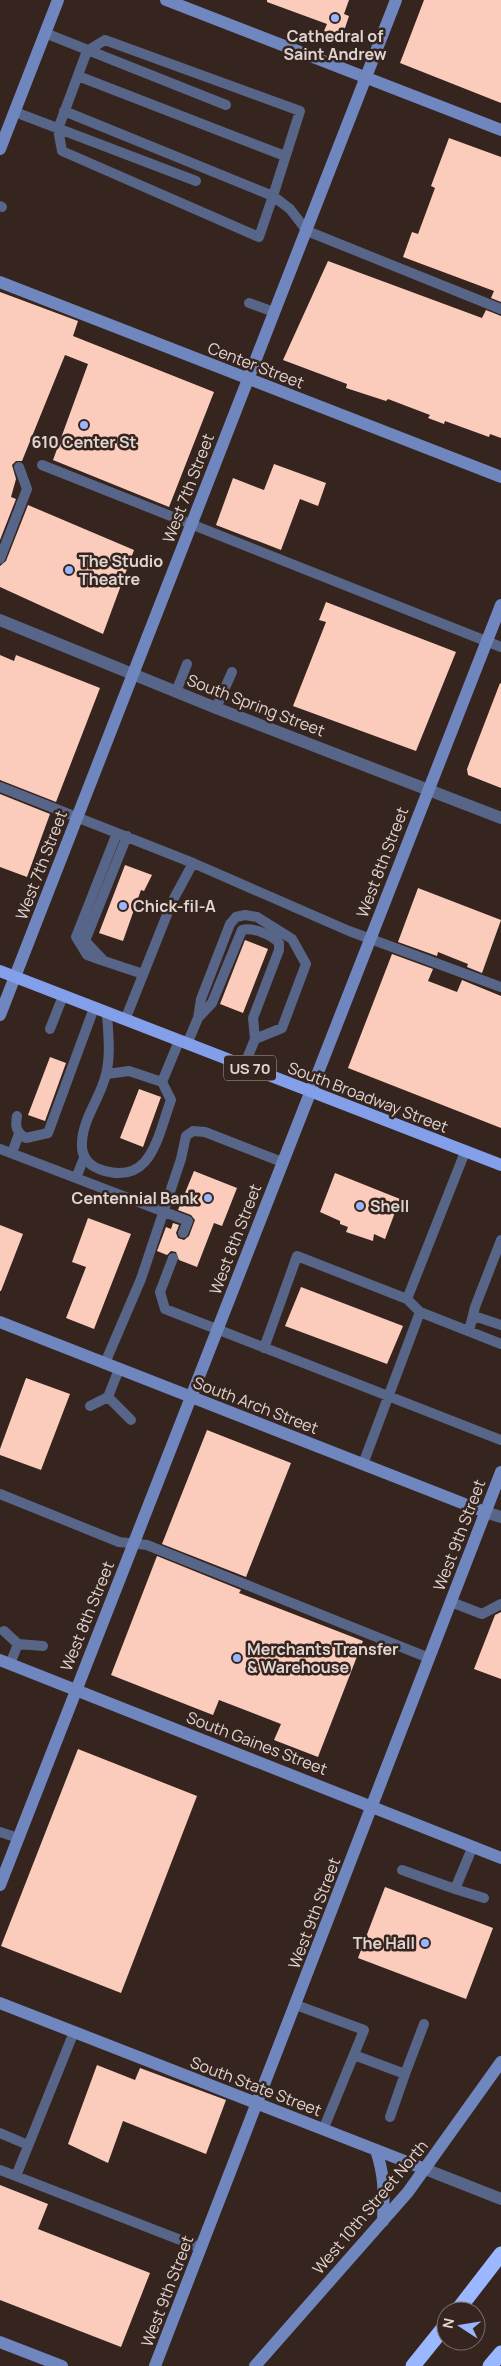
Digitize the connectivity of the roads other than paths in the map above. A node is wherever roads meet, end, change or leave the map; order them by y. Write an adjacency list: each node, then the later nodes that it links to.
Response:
1 (58, 0): 4 (street)
2 (166, 0): 7 (street)
3 (396, 0): 7 (street, West 7th Street)
4 (45, 33): 5 (lane); 9 (street)
5 (87, 51): 6 (lane); 8 (lane); 14 (lane)
6 (78, 76): 10 (lane); 14 (lane)
7 (366, 78): 12 (street); 17 (street, West 7th Street)
8 (226, 105)
9 (14, 112): 11 (lane); 13 (street)
10 (64, 112): 11 (lane); 16 (lane)
11 (58, 129): 15 (lane); 16 (lane)
12 (501, 130)
13 (0, 149)
14 (285, 156): 16 (lane)
15 (196, 181)
16 (272, 196): 17 (lane)
17 (307, 230): 20 (lane); 21 (street, West 7th Street)
18 (0, 282): 22 (street, Center Street)
19 (248, 303): 21 (lane)
20 (501, 309)
21 (274, 312): 22 (street, West 7th Street)
22 (248, 379): 25 (street, Center Street); 26 (street, West 7th Street)
23 (42, 465): 26 (lane)
24 (19, 467): 27 (lane)
25 (501, 477)
26 (191, 526): 30 (lane); 34 (street, West 7th Street)
27 (0, 559)
28 (501, 605): 30 (street, West 8th Street)
29 (0, 620): 34 (street, South Spring Street)
30 (487, 642): 31 (lane); 38 (street, West 8th Street)
31 (501, 647)
32 (187, 664): 35 (lane)
33 (232, 672): 36 (lane)
34 (133, 675): 35 (street, South Spring Street); 39 (street, West 7th Street)
35 (176, 692): 36 (street, South Spring Street)
36 (216, 708): 38 (street, South Spring Street)
37 (0, 787): 39 (lane)
38 (428, 789): 40 (street, South Spring Street); 43 (street, West 8th Street)
39 (77, 818): 41 (lane); 46 (street, West 7th Street)
40 (501, 818)
41 (122, 834): 42 (lane); 45 (lane)
42 (193, 863): 43 (lane); 45 (lane)
43 (369, 938): 47 (lane); 60 (street, West 8th Street)
44 (0, 972): 46 (main road, South Broadway Street / US 70)
45 (143, 974): 53 (lane)
46 (15, 977): 48 (main road, South Broadway Street / US 70); 51 (street, West 7th Street)
47 (501, 987)
48 (63, 996): 49 (main road, South Broadway Street / US 70); 54 (lane)
49 (94, 1008): 50 (main road, South Broadway Street / US 70); 62 (lane)
50 (107, 1013): 53 (main road, South Broadway Street / US 70); 58 (lane)
51 (0, 1015)
52 (198, 1018): 55 (lane); 55 (lane); 56 (lane)
53 (125, 1020): 56 (main road, South Broadway Street / US 70)
54 (50, 1029)
55 (255, 1039): 57 (lane)
56 (183, 1042): 57 (main road, South Broadway Street / US 70); 59 (lane)
57 (244, 1066): 60 (main road, South Broadway Street / US 70)
58 (107, 1074): 59 (lane); 66 (lane)
59 (162, 1082): 66 (lane)
60 (310, 1091): 64 (main road, South Broadway Street / US 70); 67 (street, West 8th Street)
61 (17, 1116): 62 (lane)
62 (19, 1134): 65 (lane)
63 (0, 1149): 65 (lane)
64 (466, 1152): 68 (main road, South Broadway Street / US 70); 74 (lane)
65 (12, 1153): 69 (lane)
66 (84, 1158): 69 (lane)
67 (282, 1162): 70 (lane); 79 (street, West 8th Street)
68 (501, 1165)
69 (76, 1178): 70 (lane)
70 (164, 1212): 71 (lane); 83 (lane)
71 (183, 1233)
72 (501, 1240): 76 (lane)
73 (174, 1258): 79 (lane)
74 (407, 1299): 75 (lane); 82 (lane)
75 (420, 1312): 80 (lane); 86 (lane)
76 (474, 1316): 78 (lane); 80 (lane)
77 (0, 1322): 83 (street, South Arch Street)
78 (501, 1326)
79 (217, 1330): 82 (lane); 85 (street, West 8th Street)
80 (469, 1331): 81 (lane)
81 (501, 1344)
82 (264, 1348): 86 (lane)
83 (105, 1363): 84 (street, South Arch Street)
84 (119, 1369): 85 (street, South Arch Street); 87 (lane)
85 (191, 1396): 91 (street, South Arch Street); 96 (street, West 8th Street)
86 (388, 1396): 90 (lane); 91 (lane)
87 (108, 1397): 88 (lane); 89 (lane)
88 (90, 1406)
89 (131, 1420)
90 (501, 1440)
91 (363, 1464): 94 (street, South Arch Street)
92 (501, 1472): 94 (street, West 9th Street)
93 (0, 1494): 96 (lane)
94 (485, 1512): 95 (street, South Arch Street); 97 (street, West 9th Street)
95 (501, 1516)
96 (133, 1544): 102 (lane); 104 (street, West 8th Street)
97 (451, 1602): 98 (lane); 102 (street, West 9th Street)
98 (501, 1604)
99 (4, 1630): 100 (lane)
100 (18, 1644): 101 (lane); 103 (lane)
101 (43, 1646)
102 (429, 1658): 105 (street, West 9th Street)
103 (5, 1662): 104 (street, South Gaines Street)
104 (76, 1690): 105 (street, South Gaines Street); 107 (street, West 8th Street)
105 (373, 1806): 108 (street, South Gaines Street); 115 (street, West 9th Street)
106 (0, 1832): 107 (lane)
107 (18, 1838): 111 (street, West 8th Street)
108 (473, 1846): 109 (street, South Gaines Street); 112 (lane)
109 (501, 1858)
110 (402, 1870): 112 (lane)
111 (0, 1885)
112 (455, 1889): 113 (lane)
113 (484, 1898)
114 (0, 2003): 117 (street, South State Street)
115 (296, 2005): 118 (lane); 121 (street, West 9th Street)
116 (424, 2024): 120 (lane)
117 (74, 2032): 121 (street, South State Street); 125 (lane)
118 (354, 2055): 120 (lane); 123 (lane)
119 (501, 2062): 127 (street, West 10th Street North)
120 (406, 2074): 122 (lane)
121 (258, 2104): 123 (street, South State Street); 132 (street, West 9th Street)
122 (390, 2117)
123 (324, 2130): 126 (street, South State Street)
124 (0, 2133): 125 (lane)
125 (28, 2145): 129 (lane)
126 (376, 2150): 127 (street, South State Street); 131 (street)
127 (425, 2169): 130 (street, South State Street); 131 (street, West 10th Street North)
128 (0, 2170): 129 (lane)
129 (16, 2176): 132 (lane)
130 (501, 2199)
131 (383, 2221): 140 (street, West 10th Street North)
132 (201, 2248): 139 (street, West 9th Street)
133 (501, 2254): 134 (highway)
134 (465, 2301)
135 (436, 2337): 141 (highway)
136 (0, 2342): 138 (street)
137 (501, 2353): 142 (highway)
138 (62, 2366)
139 (155, 2366)
140 (255, 2366)
141 (413, 2366)
142 (490, 2366)

